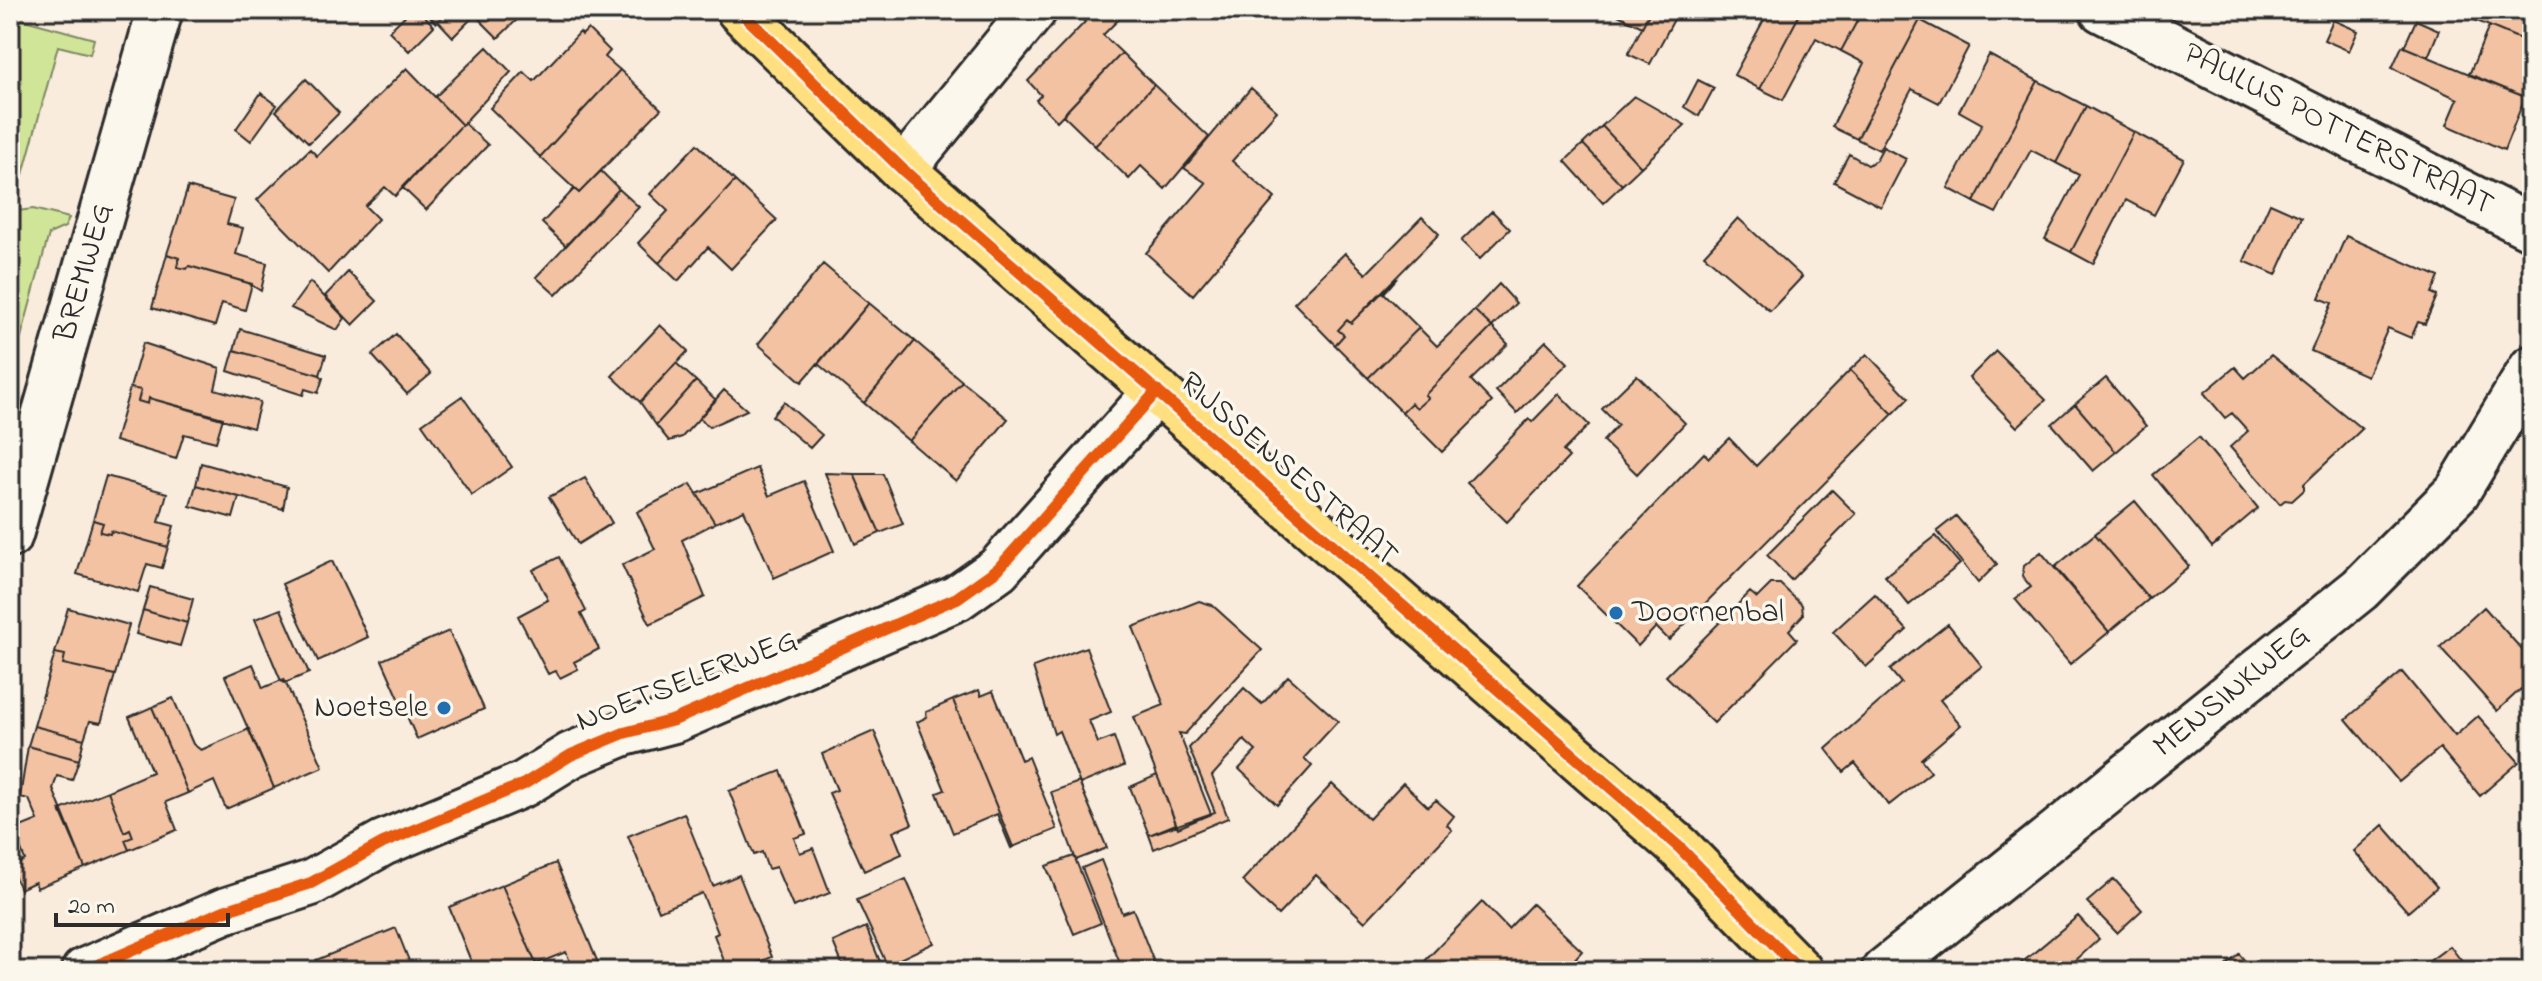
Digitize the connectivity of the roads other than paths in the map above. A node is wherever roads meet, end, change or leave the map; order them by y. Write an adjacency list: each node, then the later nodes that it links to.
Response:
1 (160, 10): 9 (street, BREMWEG)
2 (739, 10): 5 (main road, RIJSSENSESTRAAT)
3 (1034, 10): 5 (street)
4 (2102, 10): 6 (street, PAULUS POTTERSTRAAT)
5 (903, 170): 8 (main road, RIJSSENSESTRAAT)
6 (2532, 228)
7 (2532, 368): 12 (street, MENSINKWEG)
8 (1157, 391): 10 (street, NOETSELERWEG); 11 (main road, RIJSSENSESTRAAT)
9 (10, 535)
10 (84, 971)
11 (1800, 971)
12 (1884, 971)

